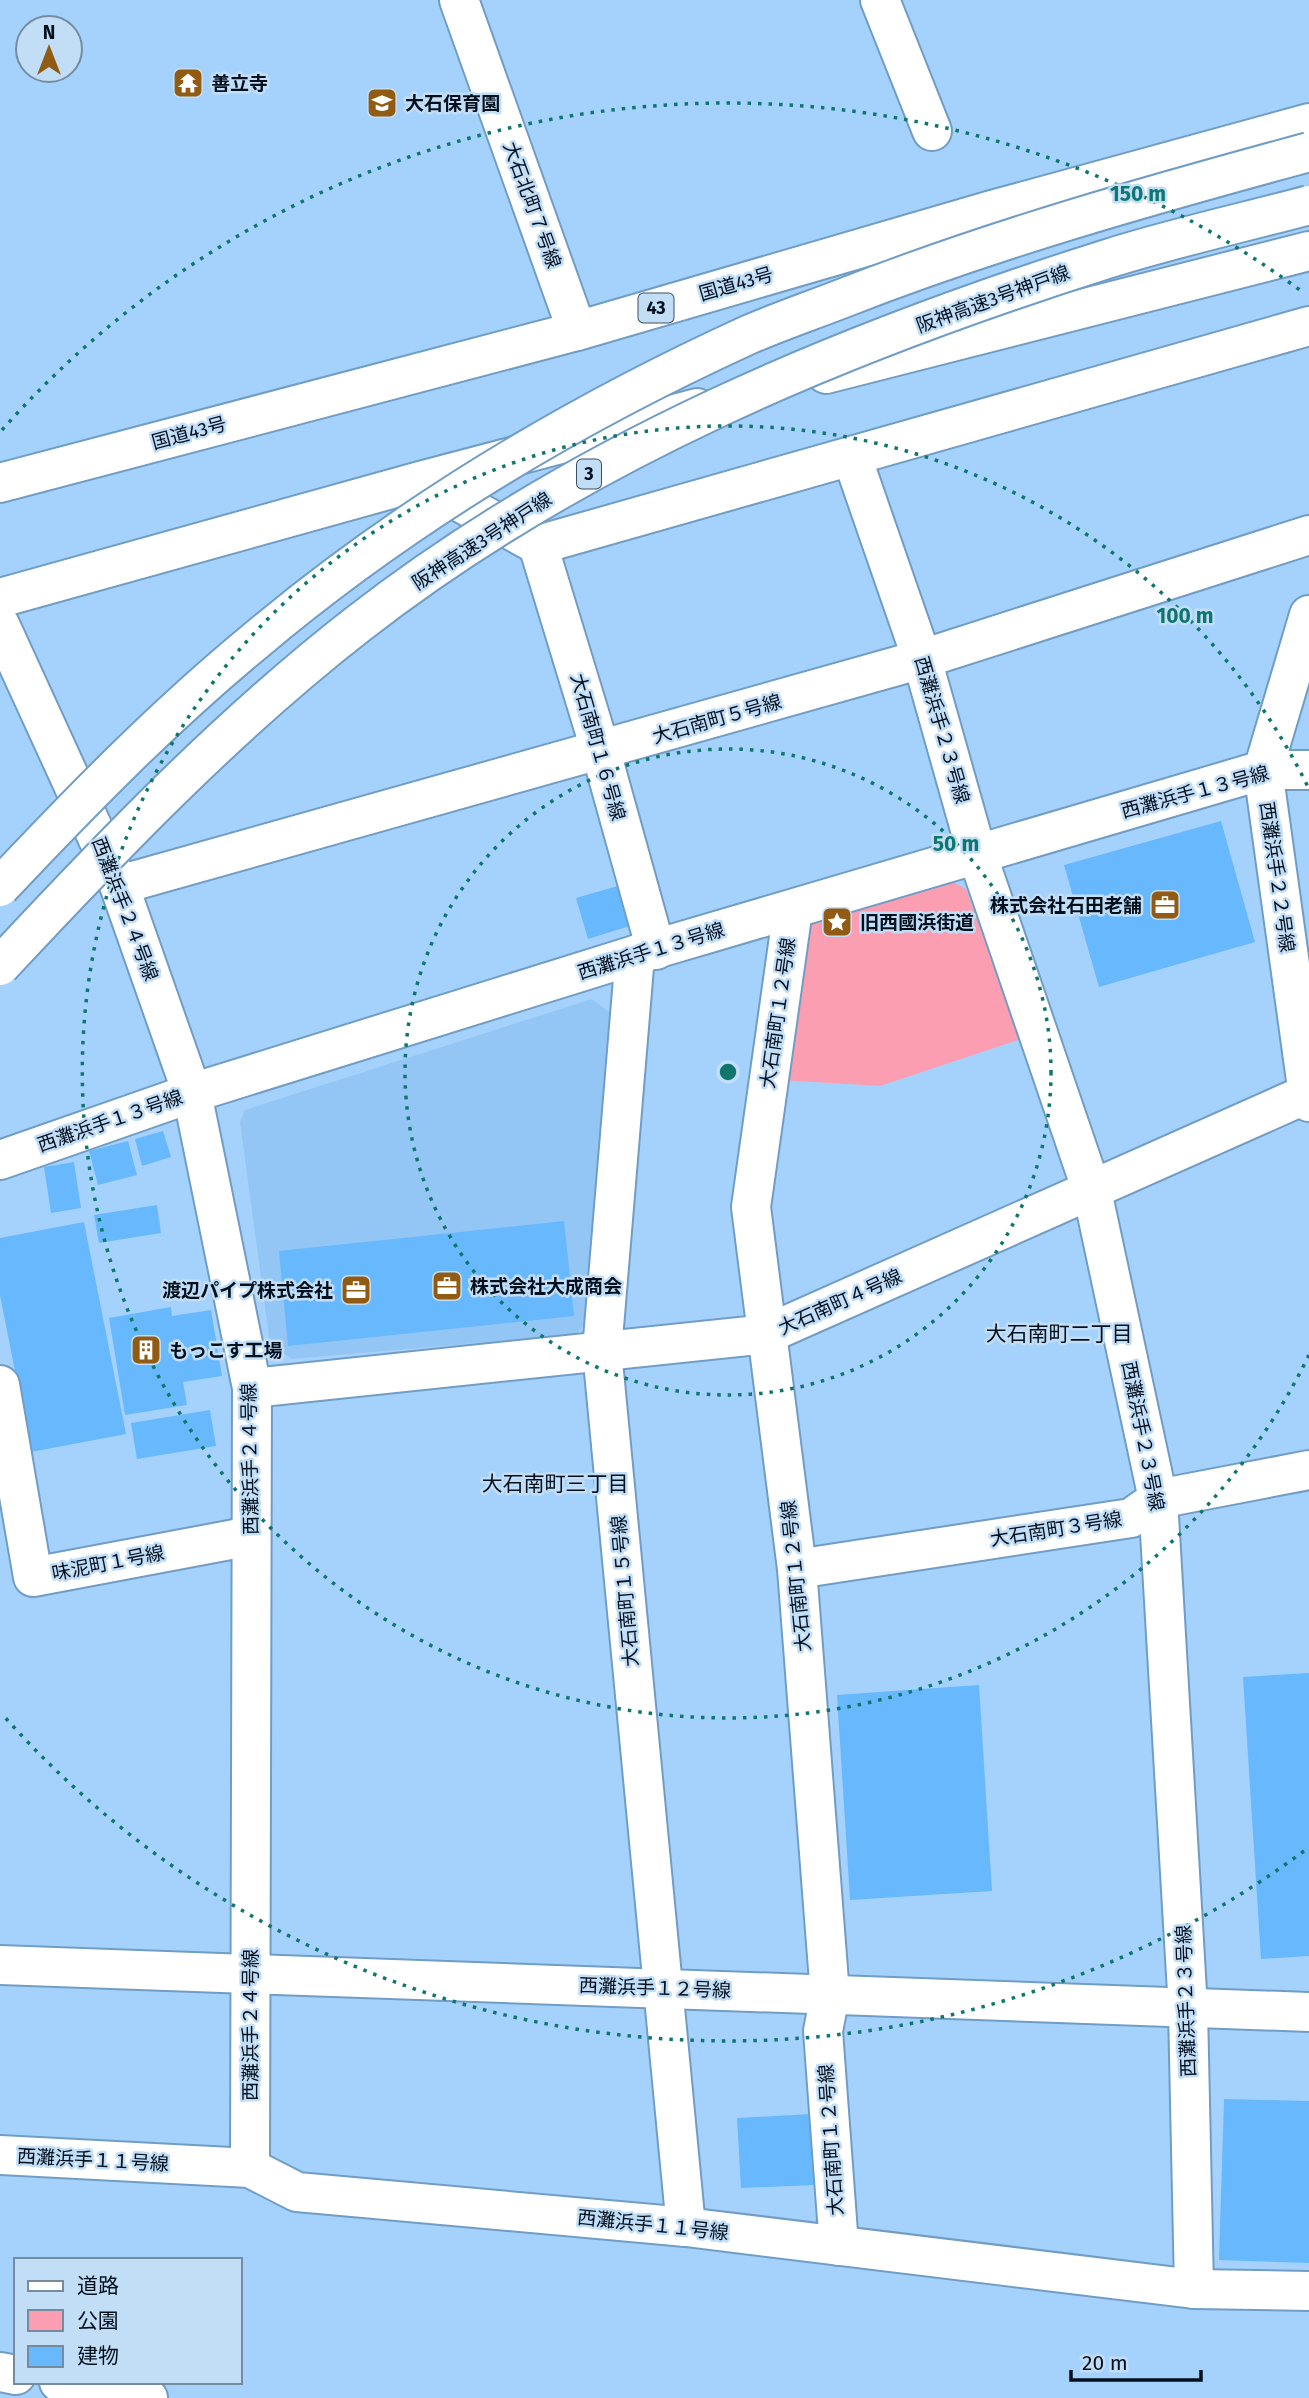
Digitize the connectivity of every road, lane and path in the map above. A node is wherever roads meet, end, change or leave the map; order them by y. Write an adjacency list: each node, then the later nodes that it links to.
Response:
1 (459, 0): 9 (main road, 大石北町７号線)
2 (880, 0): 4 (main road)
3 (1309, 123): 9 (main road, 国道43号 / 43)
4 (932, 131)
5 (1309, 152): 25 (main road, bridge)
6 (1309, 205): 29 (main road, 阪神高速3号神戸線 / 3, bridge)
7 (1309, 251): 11 (main road)
8 (1309, 327): 10 (main road)
9 (577, 331): 12 (main road, 国道43号 / 43)
10 (852, 457): 14 (main road); 19 (main road, 西灘浜手２３号線)
11 (420, 481): 14 (main road); 15 (main road)
12 (0, 484)
13 (1309, 535): 19 (main road, 大石南町５号線)
14 (538, 545): 20 (main road, 大石南町１６号線)
15 (0, 598)
16 (1309, 615): 18 (main road, 西灘浜手２２号線)
17 (0, 625): 24 (main road, 西灘浜手２４号線)
18 (1303, 654): 21 (main road, 西灘浜手２２号線)
19 (922, 659): 20 (main road, 大石南町５号線); 23 (main road, 西灘浜手２３号線)
20 (601, 752): 24 (main road, 大石南町５号線); 27 (main road, 大石南町１６号線)
21 (1263, 771): 22 (main road, 西灘浜手１３号線); 23 (main road, 西灘浜手１３号線); 28 (main road, 西灘浜手２２号線)
22 (1309, 771)
23 (977, 854): 26 (main road, 西灘浜手１３号線); 33 (main road, 西灘浜手２３号線)
24 (119, 885): 30 (main road, 西灘浜手２４号線)
25 (0, 887)
26 (793, 909): 27 (main road, 西灘浜手１３号線); 34 (main road, 大石南町１２号線)
27 (645, 952): 30 (main road, 西灘浜手１３号線); 35 (main road, 大石南町１５号線)
28 (1298, 953): 31 (main road, 西灘浜手２２号線)
29 (0, 966)
30 (192, 1093): 32 (main road, 西灘浜手１３号線); 37 (main road, 西灘浜手２４号線)
31 (1308, 1096): 33 (main road, 大石南町４号線)
32 (0, 1160)
33 (1092, 1191): 34 (main road, 大石南町４号線); 39 (main road, 西灘浜手２３号線)
34 (767, 1334): 35 (main road, 大石南町４号線); 41 (main road, 大石南町１２号線)
35 (602, 1351): 37 (main road, 大石南町４号線); 44 (main road, 大石南町１５号線)
36 (0, 1385): 40 (main road, 味泥町１号線)
37 (252, 1388): 40 (main road, 西灘浜手２４号線)
38 (1309, 1470): 39 (main road, 大石南町３号線)
39 (1158, 1499): 41 (main road, 大石南町３号線); 46 (main road, 西灘浜手２３号線)
40 (251, 1536): 43 (main road, 西灘浜手２４号線)
41 (797, 1569): 45 (main road, 大石南町１２号線)
42 (0, 1965): 43 (main road, 西灘浜手１２号線)
43 (250, 1973): 44 (main road, 西灘浜手１２号線); 49 (main road, 西灘浜手２４号線)
44 (662, 1989): 45 (main road, 西灘浜手１２号線); 50 (main road, 大石南町１５号線)
45 (830, 1995): 46 (main road, 西灘浜手１２号線); 51 (main road, 大石南町１２号線)
46 (1188, 2009): 47 (main road, 西灘浜手１２号線); 52 (main road, 西灘浜手２３号線)
47 (1309, 2012)
48 (0, 2155): 49 (main road, 西灘浜手１１号線)
49 (250, 2168): 50 (main road, 西灘浜手１１号線)
50 (686, 2227): 51 (main road, 西灘浜手１１号線)
51 (839, 2246): 52 (main road, 西灘浜手１１号線)
52 (1194, 2289): 53 (main road, 西灘浜手１１号線)
53 (1309, 2291)
54 (70, 2384): 55 (main road)
55 (148, 2398)

